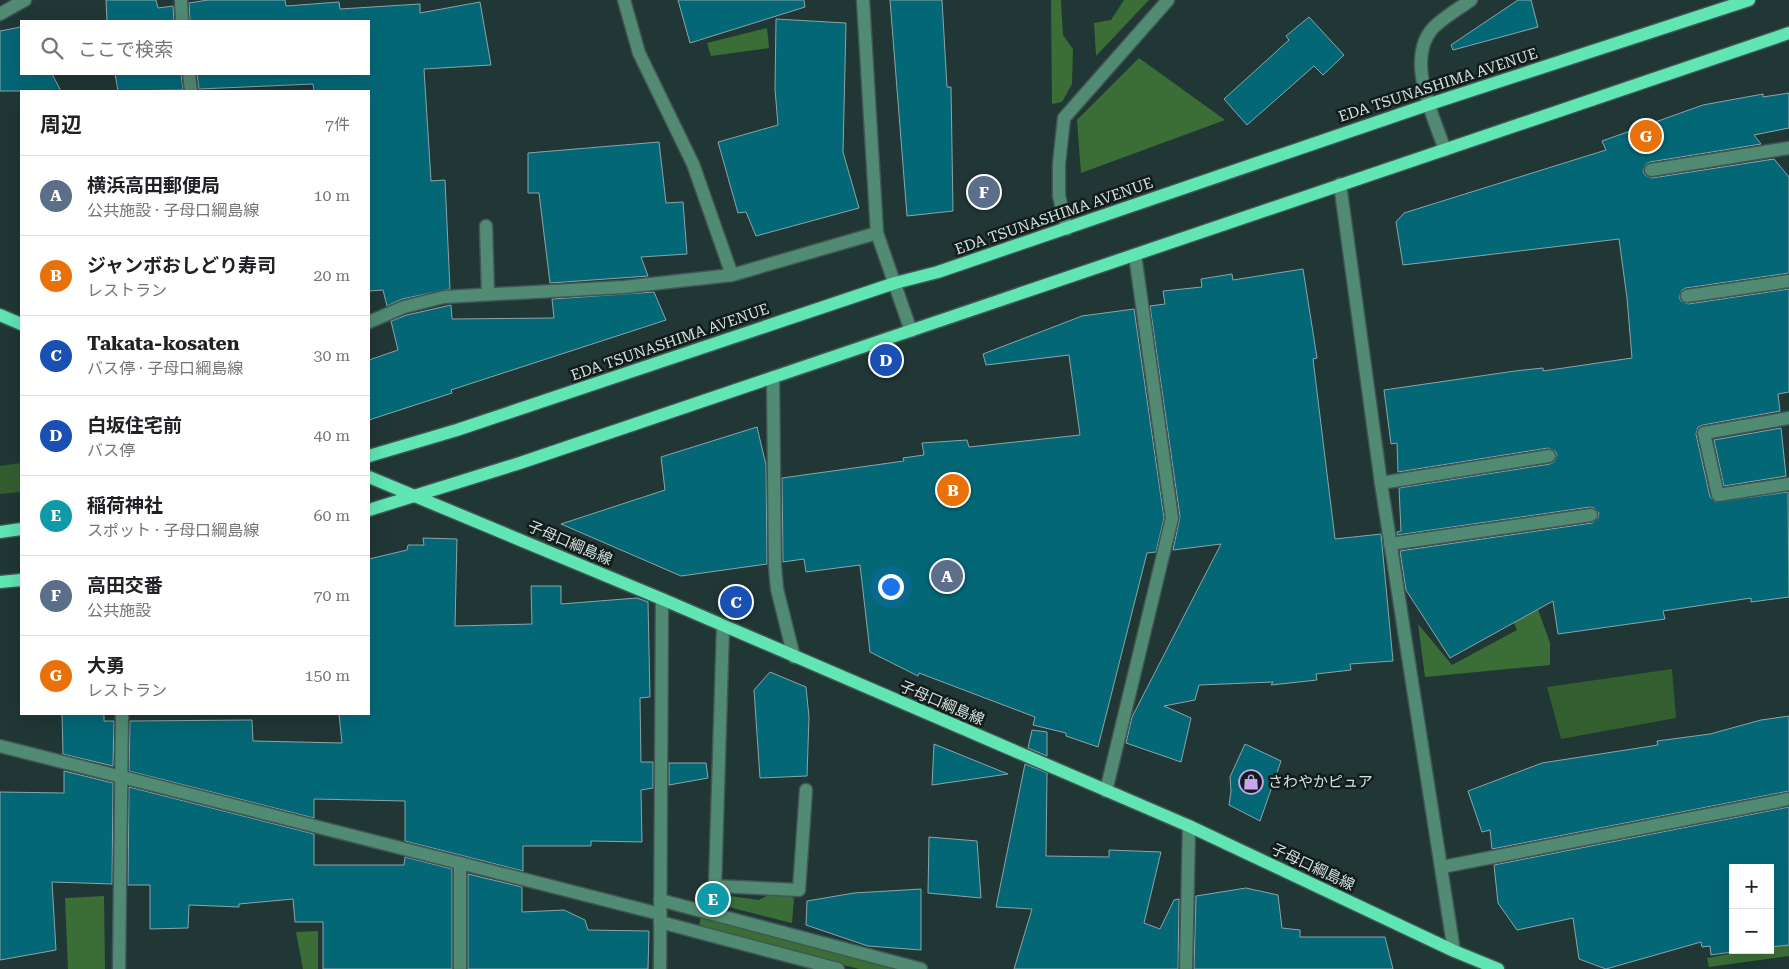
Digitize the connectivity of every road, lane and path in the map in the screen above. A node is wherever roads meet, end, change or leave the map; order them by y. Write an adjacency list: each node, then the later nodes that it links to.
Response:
1 (25, 0): 8 (street)
2 (181, 0): 9 (street)
3 (624, 0): 22 (street)
4 (863, 0): 20 (street)
5 (1168, 0): 19 (street)
6 (1470, 0): 13 (street)
7 (1749, 0): 13 (main road, EDA TSUNASHIMA AVENUE)
8 (0, 14)
9 (182, 20)
10 (1789, 33): 15 (main road)
11 (189, 75): 12 (street)
12 (191, 90)
13 (1430, 104): 15 (street); 19 (main road, EDA TSUNASHIMA AVENUE)
14 (1789, 148): 16 (street)
15 (1444, 150): 17 (main road)
16 (1652, 170)
17 (1340, 184): 21 (main road); 36 (street)
18 (486, 226): 25 (street)
19 (1067, 229): 24 (main road, EDA TSUNASHIMA AVENUE)
20 (877, 233): 22 (street); 24 (street)
21 (1135, 255): 30 (main road); 53 (street)
22 (732, 275): 25 (street)
23 (1789, 281): 26 (street)
24 (895, 283): 30 (street); 33 (main road, EDA TSUNASHIMA AVENUE)
25 (488, 293): 28 (street)
26 (1687, 296)
27 (0, 315): 29 (main road)
28 (370, 322)
29 (20, 324)
30 (910, 331): 31 (main road)
31 (773, 377): 38 (main road); 48 (street)
32 (1789, 418): 37 (street)
33 (370, 456)
34 (1549, 456): 36 (street)
35 (370, 477): 38 (main road, 子母口綱島線)
36 (1381, 483): 43 (street)
37 (1789, 484)
38 (414, 495): 39 (main road); 46 (main road, 子母口綱島線)
39 (370, 510)
40 (1591, 515): 43 (street)
41 (20, 529): 42 (main road)
42 (0, 532)
43 (1390, 544): 57 (street)
44 (20, 580): 45 (main road)
45 (0, 582)
46 (662, 599): 47 (main road, 子母口綱島線); 58 (street)
47 (723, 626): 48 (main road, 子母口綱島線); 52 (street)
48 (794, 657): 53 (main road, 子母口綱島線)
49 (122, 715): 51 (street)
50 (0, 746): 51 (street)
51 (121, 777): 56 (street); 61 (street)
52 (806, 790)
53 (1106, 791): 55 (main road, 子母口綱島線)
54 (1789, 799): 57 (street)
55 (1189, 826): 60 (main road, 子母口綱島線); 66 (street)
56 (460, 863): 59 (street); 62 (street)
57 (1442, 867): 60 (street)
58 (660, 900): 59 (street); 65 (street)
59 (660, 918): 63 (street); 64 (street)
60 (1454, 951): 67 (main road, 子母口綱島線)
61 (119, 969)
62 (460, 969)
63 (660, 969)
64 (838, 969)
65 (921, 969)
66 (1186, 969)
67 (1498, 969)

